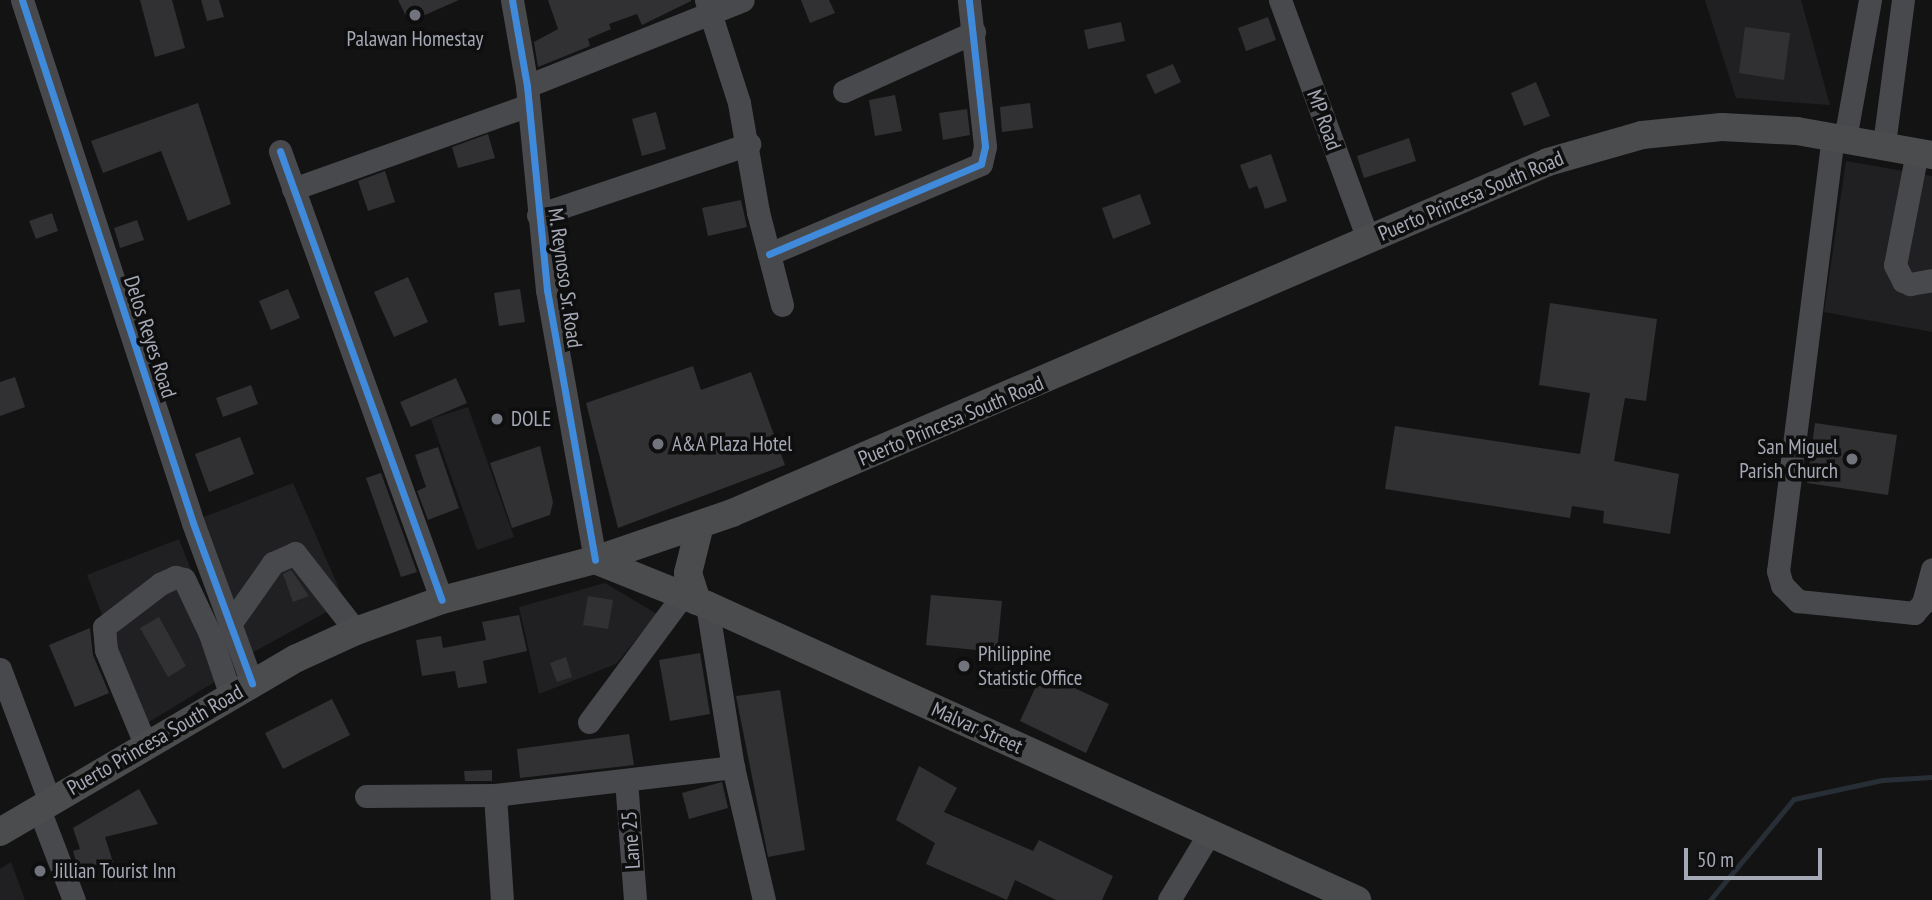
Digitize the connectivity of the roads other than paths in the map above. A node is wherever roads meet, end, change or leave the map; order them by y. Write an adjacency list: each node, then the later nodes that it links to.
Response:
1 (22, 0): 25 (street, Delos Reyes Road)
2 (512, 0): 11 (street, M. Reynoso Sr. Road)
3 (743, 0): 8 (street)
4 (969, 0): 9 (street)
5 (1280, 0): 19 (street, MP Road)
6 (1870, 0): 12 (street)
7 (1903, 0): 14 (street)
8 (708, 7): 11 (street); 13 (street)
9 (974, 32): 10 (street); 20 (street)
10 (844, 91)
11 (526, 96): 17 (street); 18 (street, M. Reynoso Sr. Road)
12 (1839, 138): 14 (main road, Puerto Princesa South Road); 19 (main road, Puerto Princesa South Road); 26 (street)
13 (749, 144): 18 (street); 20 (street)
14 (1884, 145): 16 (main road, Puerto Princesa South Road)
15 (280, 151): 17 (street)
16 (1924, 153): 21 (street)
17 (293, 189): 28 (street)
18 (538, 215): 24 (street, M. Reynoso Sr. Road)
19 (1368, 239): 23 (main road, Puerto Princesa South Road)
20 (769, 254): 22 (street)
21 (1932, 280)
22 (782, 305)
23 (700, 525): 24 (main road, Puerto Princesa South Road); 29 (main road)
24 (595, 560): 28 (main road, Puerto Princesa South Road); 29 (main road, Malvar Street)
25 (208, 565): 27 (street); 30 (street, Delos Reyes Road)
26 (1932, 569)
27 (184, 579): 33 (street); 35 (street)
28 (442, 600): 31 (main road, Puerto Princesa South Road)
29 (696, 600): 34 (street); 36 (street); 42 (main road, Malvar Street)
30 (230, 624): 31 (street); 33 (street, Delos Reyes Road)
31 (356, 631): 33 (main road, Puerto Princesa South Road)
32 (0, 669): 40 (street)
33 (241, 690): 35 (main road, Puerto Princesa South Road)
34 (589, 722)
35 (146, 746): 40 (main road, Puerto Princesa South Road)
36 (733, 767): 37 (street); 46 (street)
37 (626, 780): 38 (street); 45 (street, Lane 25)
38 (495, 795): 39 (street); 44 (street)
39 (366, 796)
40 (44, 805): 41 (main road, Puerto Princesa South Road); 43 (street)
41 (0, 832)
42 (1210, 832): 47 (street); 48 (main road, Malvar Street)
43 (74, 900)
44 (502, 900)
45 (635, 900)
46 (764, 900)
47 (1169, 900)
48 (1357, 900)

